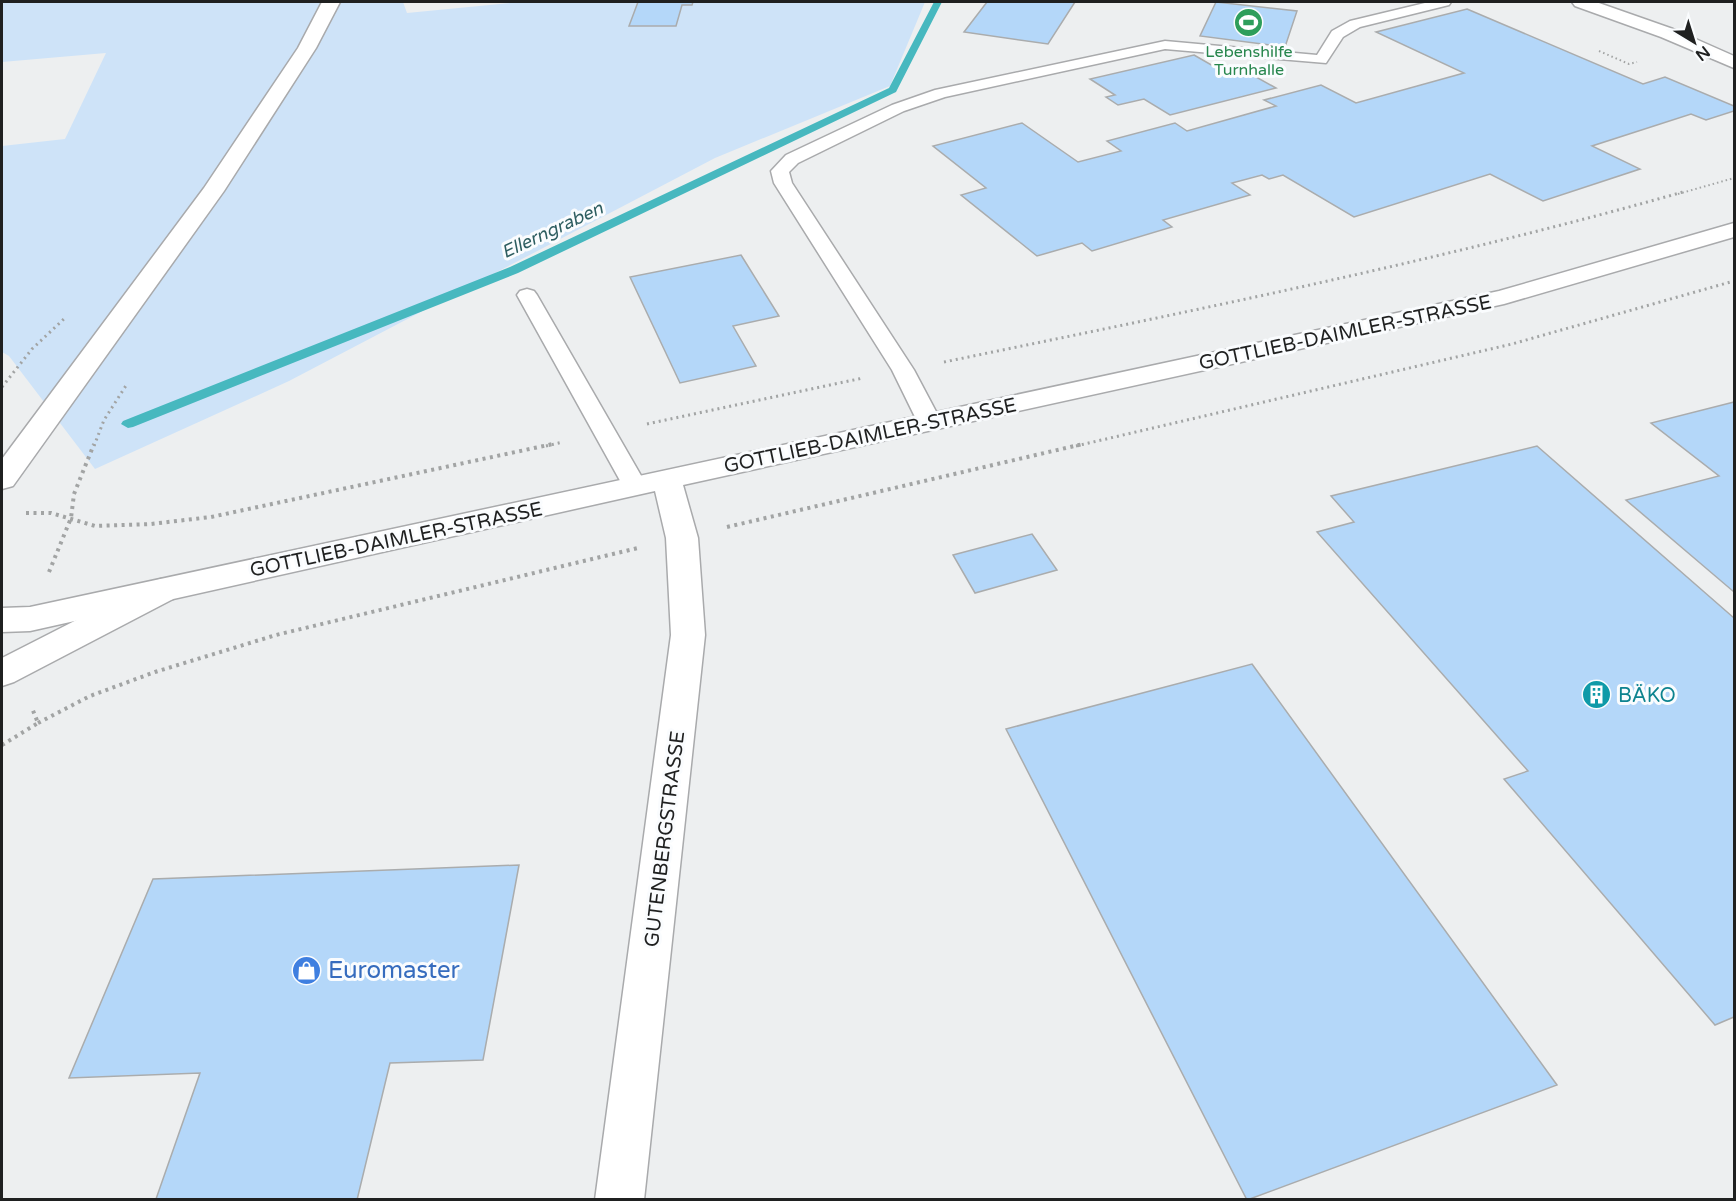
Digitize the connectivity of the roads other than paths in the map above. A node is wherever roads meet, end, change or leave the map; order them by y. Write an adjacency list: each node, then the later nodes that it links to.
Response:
1 (331, 2): 8 (street)
2 (1444, 2): 7 (lane)
3 (1581, 2): 4 (street)
4 (1734, 63)
5 (1734, 230): 7 (street, GOTTLIEB-DAIMLER-STRASSE)
6 (527, 295): 9 (lane)
7 (929, 421): 9 (street, GOTTLIEB-DAIMLER-STRASSE)
8 (2, 479)
9 (651, 483): 10 (street, GOTTLIEB-DAIMLER-STRASSE); 13 (street, GUTENBERGSTRASSE)
10 (161, 591): 11 (street, GOTTLIEB-DAIMLER-STRASSE); 12 (street)
11 (2, 620)
12 (2, 673)
13 (619, 1200)

